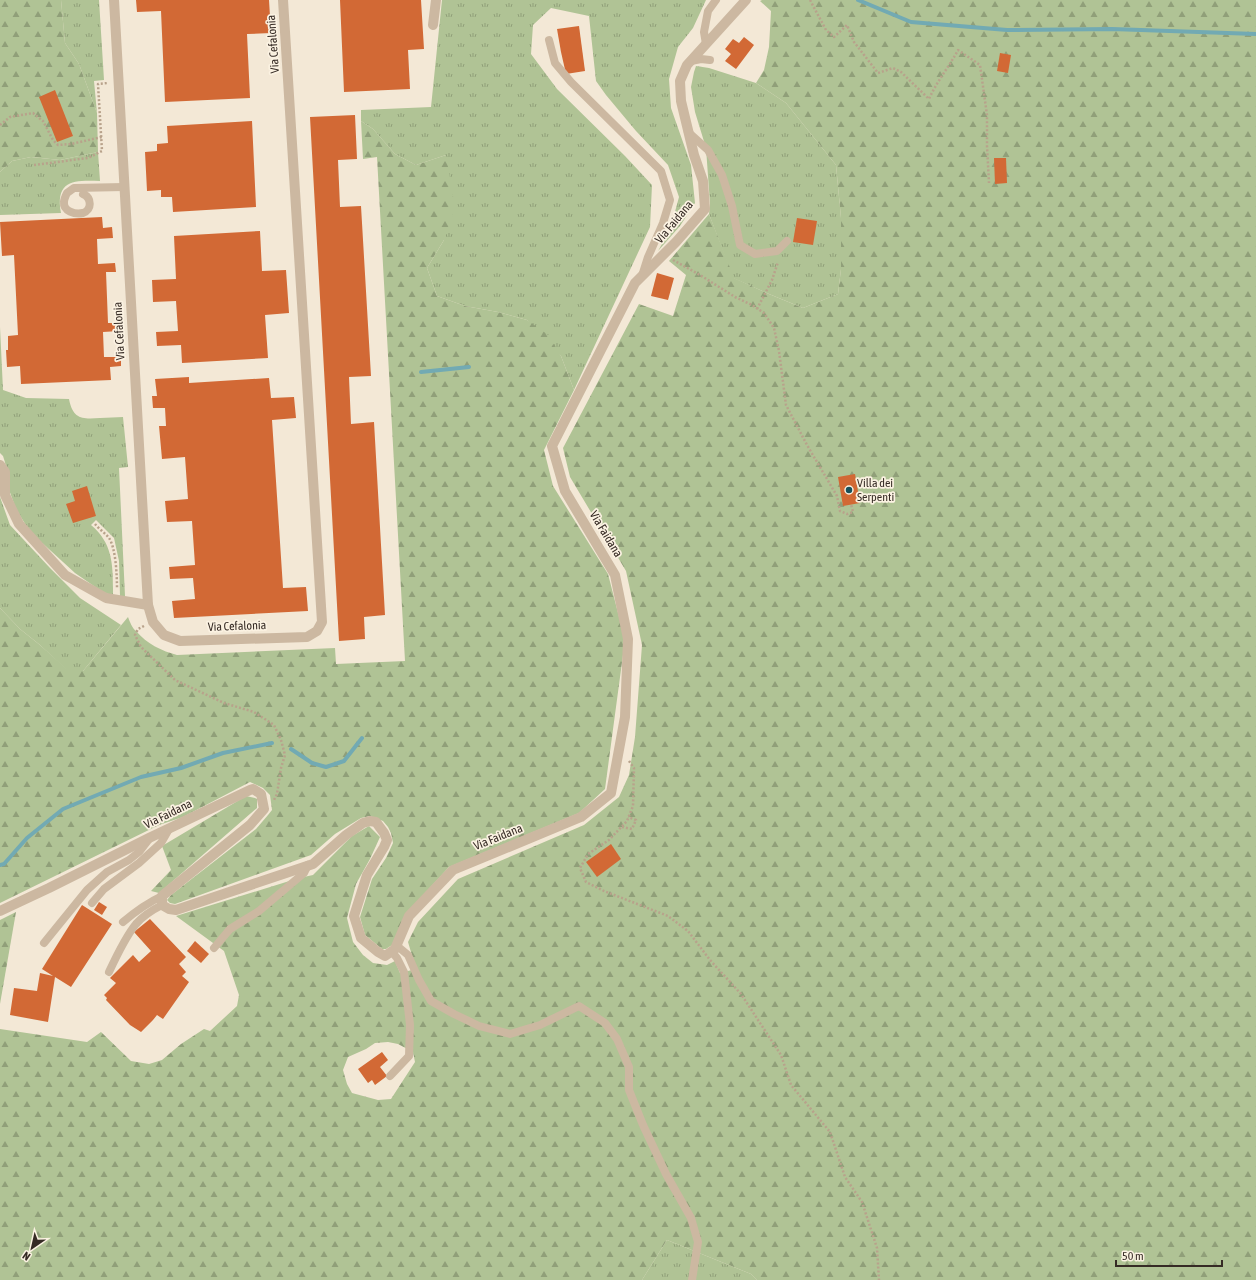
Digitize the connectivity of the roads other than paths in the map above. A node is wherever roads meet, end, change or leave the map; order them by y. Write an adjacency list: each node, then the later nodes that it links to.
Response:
1 (114, 0): 12 (street, Via Cefalonia)
2 (283, 0): 17 (street, Via Cefalonia)
3 (436, 0): 6 (street)
4 (716, 0): 8 (lane)
5 (746, 0): 8 (street, Via Faidana)
6 (433, 25)
7 (549, 40): 15 (lane)
8 (706, 44): 10 (street, Via Faidana)
9 (710, 60): 10 (lane)
10 (691, 61): 11 (street, Via Faidana)
11 (688, 132): 14 (lane); 15 (street, Via Faidana)
12 (124, 186): 13 (lane); 17 (street, Via Cefalonia)
13 (83, 194)
14 (787, 241)
15 (641, 277): 27 (street, Via Faidana)
16 (0, 466): 17 (street)
17 (148, 605)
18 (169, 829): 19 (street, Via Faidana); 21 (street, Via Faidana); 22 (lane)
19 (149, 838): 23 (street, Via Faidana); 25 (lane)
20 (308, 865): 21 (street); 26 (lane); 27 (street)
21 (162, 900): 24 (lane); 28 (lane)
22 (92, 903)
23 (0, 911)
24 (123, 922)
25 (44, 944)
26 (214, 948)
27 (394, 949): 29 (lane); 30 (lane)
28 (109, 972)
29 (390, 1076)
30 (692, 1280)

